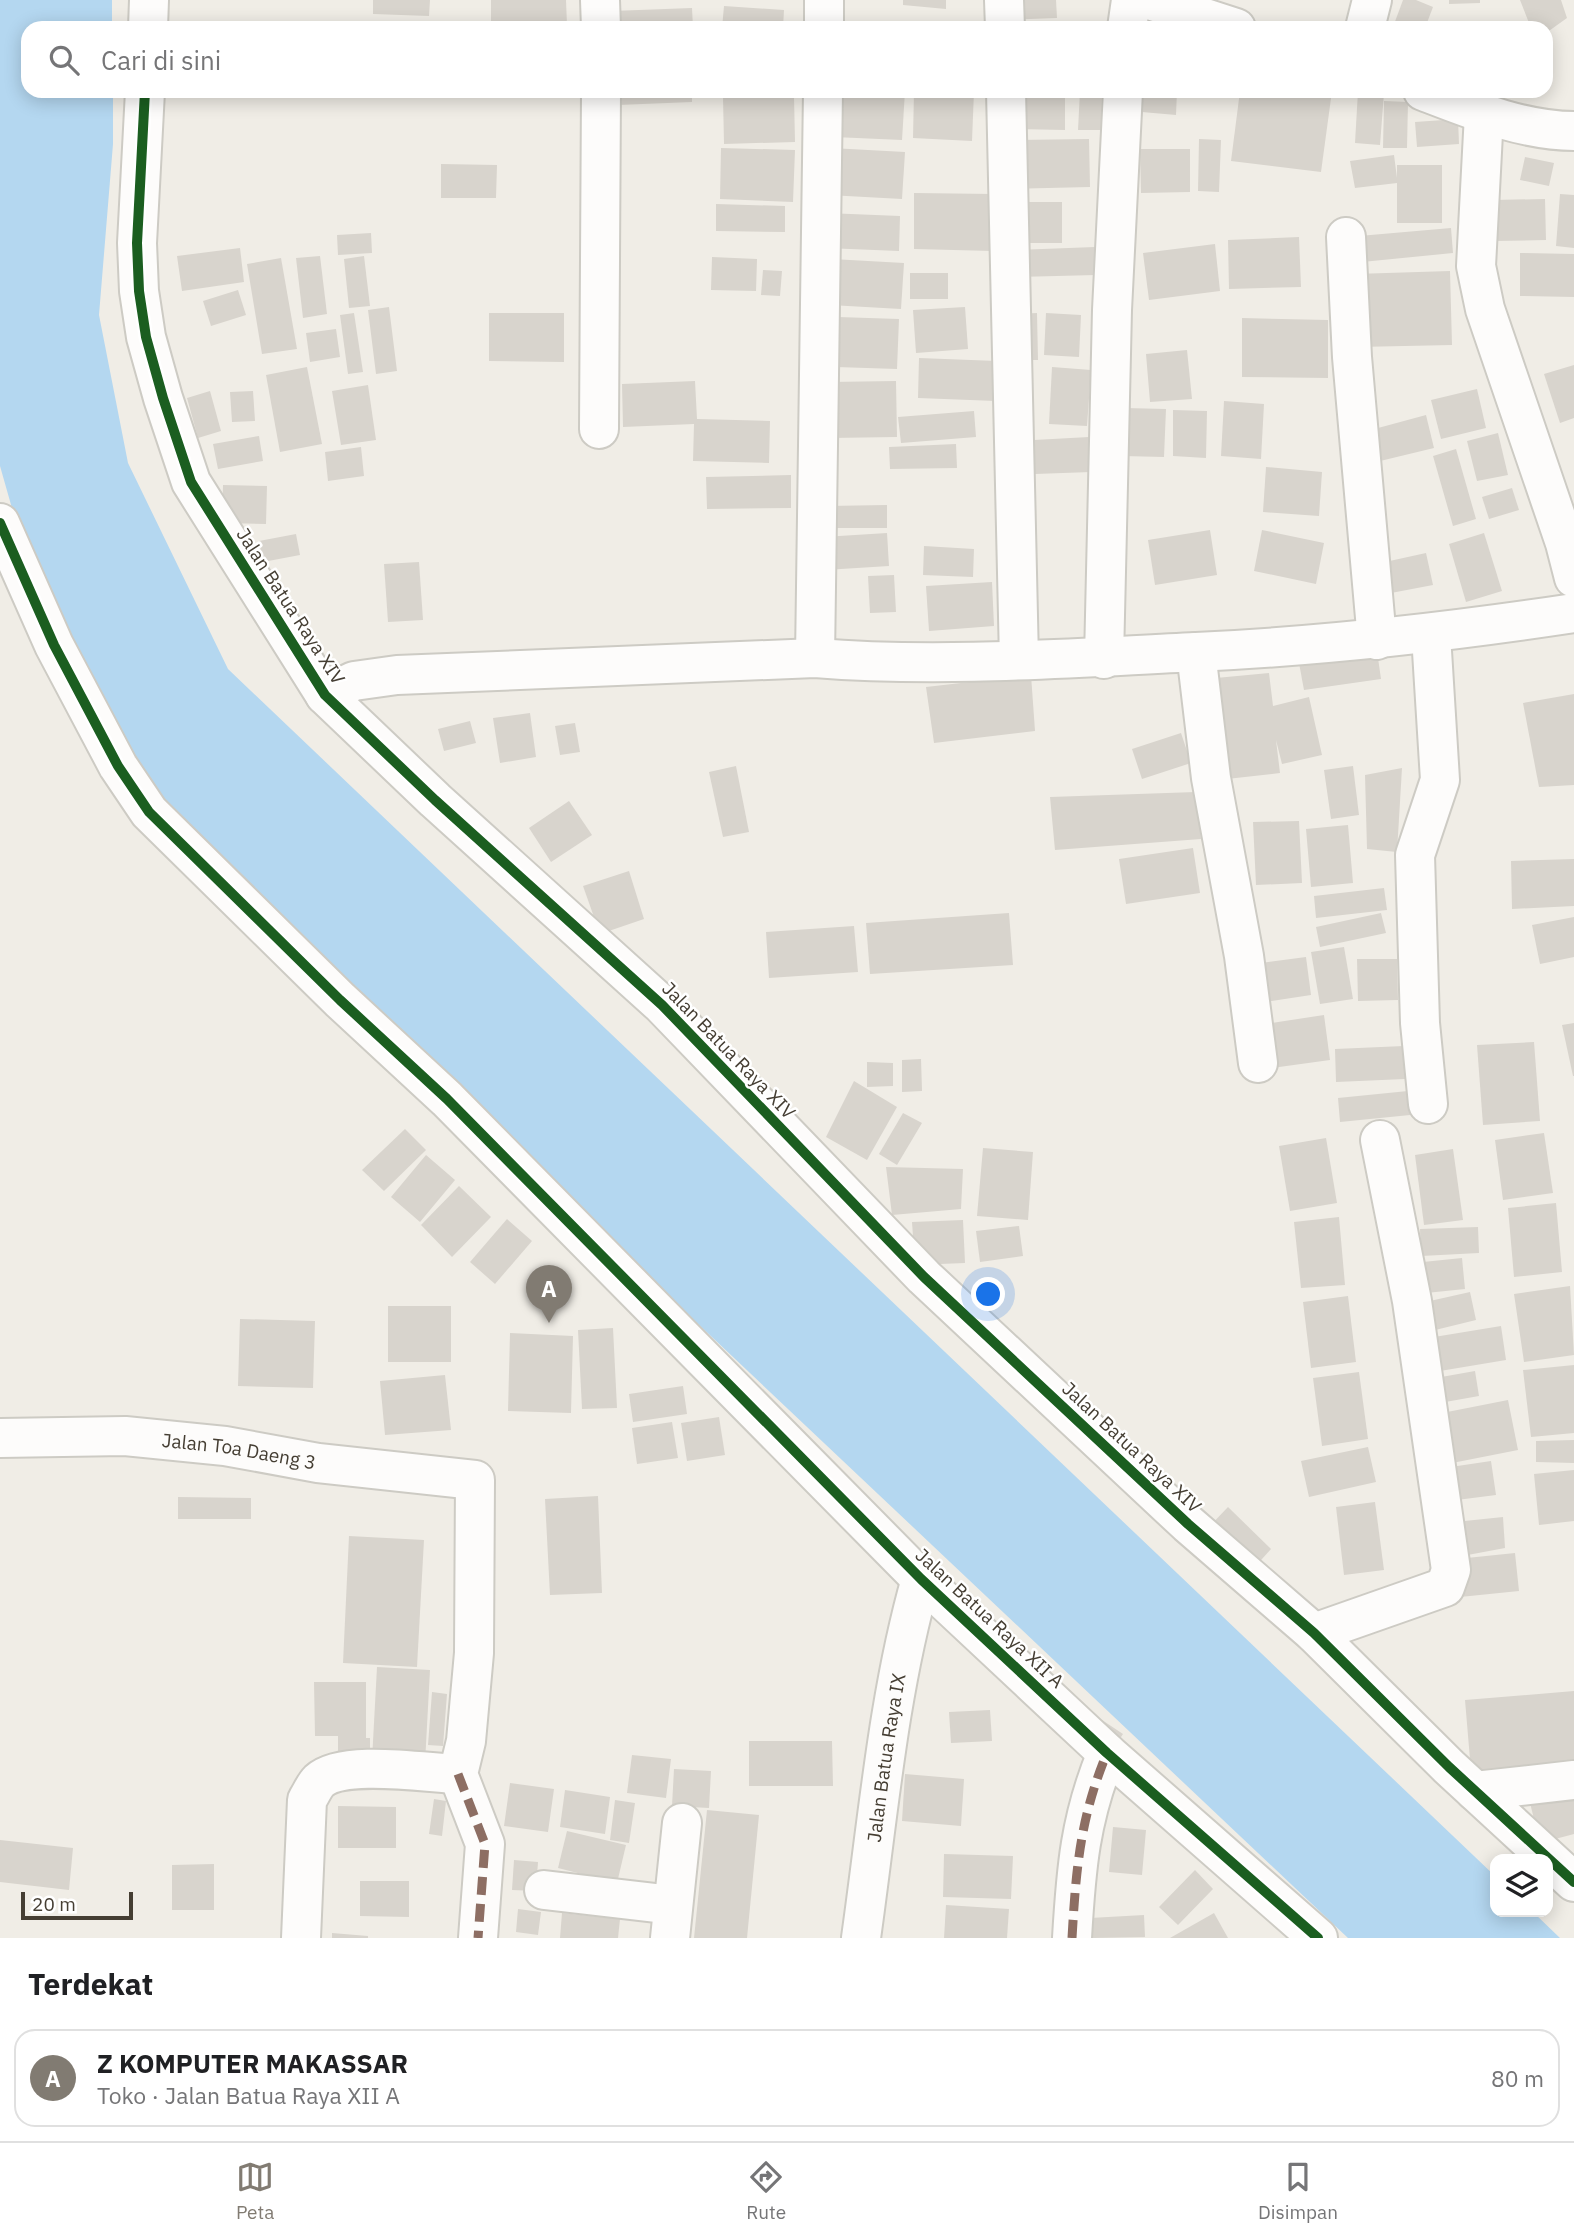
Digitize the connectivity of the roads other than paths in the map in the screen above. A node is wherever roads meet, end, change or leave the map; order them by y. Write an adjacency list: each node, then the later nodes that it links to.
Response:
1 (149, 0): 8 (street)
2 (600, 0): 9 (street)
3 (824, 0): 10 (street)
4 (1004, 0): 11 (street)
5 (1131, 0): 12 (street)
6 (1149, 0): 13 (street)
7 (1371, 0): 14 (street)
8 (148, 21)
9 (601, 21)
10 (824, 21)
11 (1005, 21)
12 (1127, 21)
13 (1214, 21)
14 (1366, 21)
15 (145, 98): 34 (street, Jalan Batua Raya XIV)
16 (601, 98): 24 (street)
17 (823, 98): 31 (street)
18 (1006, 98): 33 (street)
19 (1123, 98): 32 (street)
20 (1442, 98): 21 (street)
21 (1485, 114): 22 (street); 26 (street)
22 (1574, 131)
23 (1346, 237): 29 (street)
24 (599, 429)
25 (0, 523): 39 (street, Jalan Batua Raya XII A)
26 (1574, 578)
27 (1574, 613): 28 (street)
28 (1431, 635): 29 (street); 36 (street)
29 (1377, 640): 30 (street)
30 (1196, 652): 32 (street); 35 (street)
31 (815, 658): 33 (street); 34 (street)
32 (1104, 659): 33 (street)
33 (1018, 660)
34 (325, 695): 40 (street, Jalan Batua Raya XIV)
35 (1258, 1063)
36 (1428, 1104)
37 (1380, 1140): 40 (street)
38 (0, 1438): 42 (street, Jalan Toa Daeng 3)
39 (921, 1579): 41 (street, Jalan Batua Raya XII A); 51 (street, Jalan Batua Raya IX)
40 (1314, 1633): 44 (street, Jalan Batua Raya XIV)
41 (1107, 1753): 52 (street); 53 (street, Jalan Batua Raya XII A)
42 (458, 1774): 49 (street); 50 (street)
43 (1574, 1780): 44 (street)
44 (1475, 1791): 46 (street, Jalan Batua Raya XIV)
45 (681, 1823): 48 (street)
46 (1574, 1882)
47 (544, 1890): 48 (street)
48 (672, 1921)
49 (302, 1938)
50 (478, 1938)
51 (861, 1938)
52 (1072, 1938)
53 (1318, 1938)

